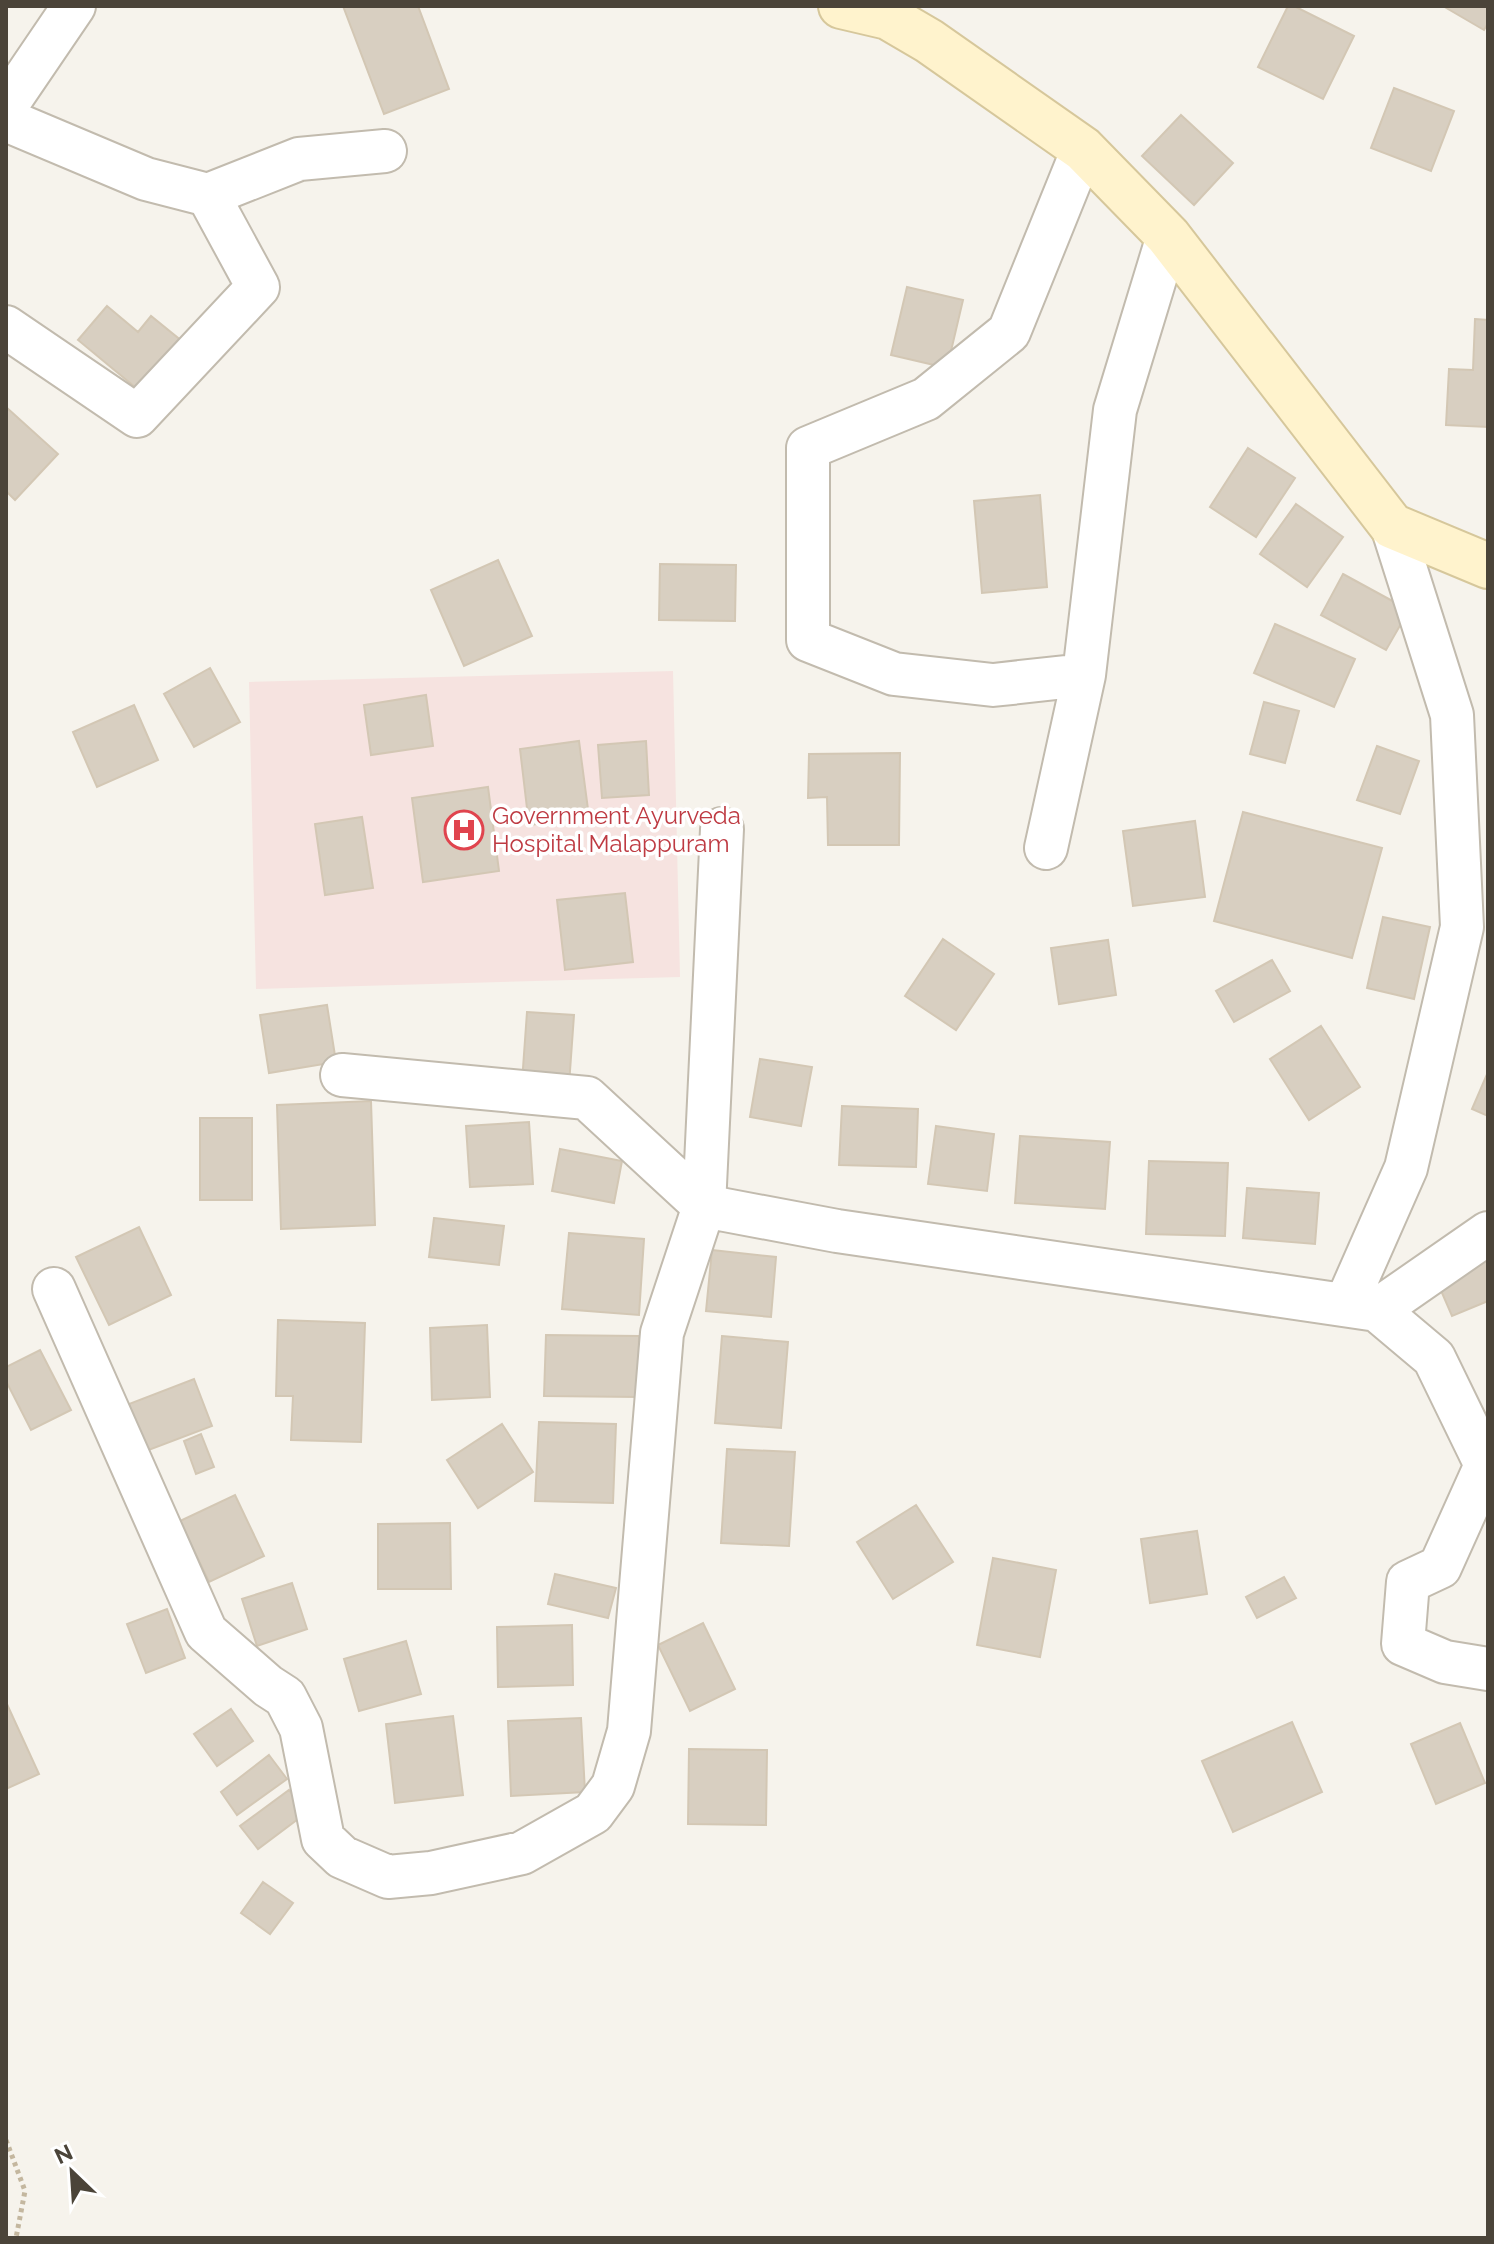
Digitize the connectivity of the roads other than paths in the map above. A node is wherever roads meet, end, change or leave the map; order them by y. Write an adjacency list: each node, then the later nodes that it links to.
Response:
1 (74, 6): 3 (street)
2 (841, 6): 5 (street)
3 (6, 106)
4 (6, 120): 7 (street)
5 (1083, 149): 8 (street); 12 (street)
6 (385, 151): 7 (street)
7 (208, 195): 9 (street)
8 (1168, 236): 10 (street); 12 (street)
9 (6, 327)
10 (1392, 526): 11 (street); 19 (street)
11 (1488, 566)
12 (1084, 675): 14 (street)
13 (722, 829): 16 (street)
14 (1046, 848)
15 (342, 1075): 16 (street)
16 (704, 1206): 18 (street); 19 (street)
17 (1488, 1233): 19 (street)
18 (54, 1289)
19 (1361, 1307): 20 (street)
20 (1488, 1669)

